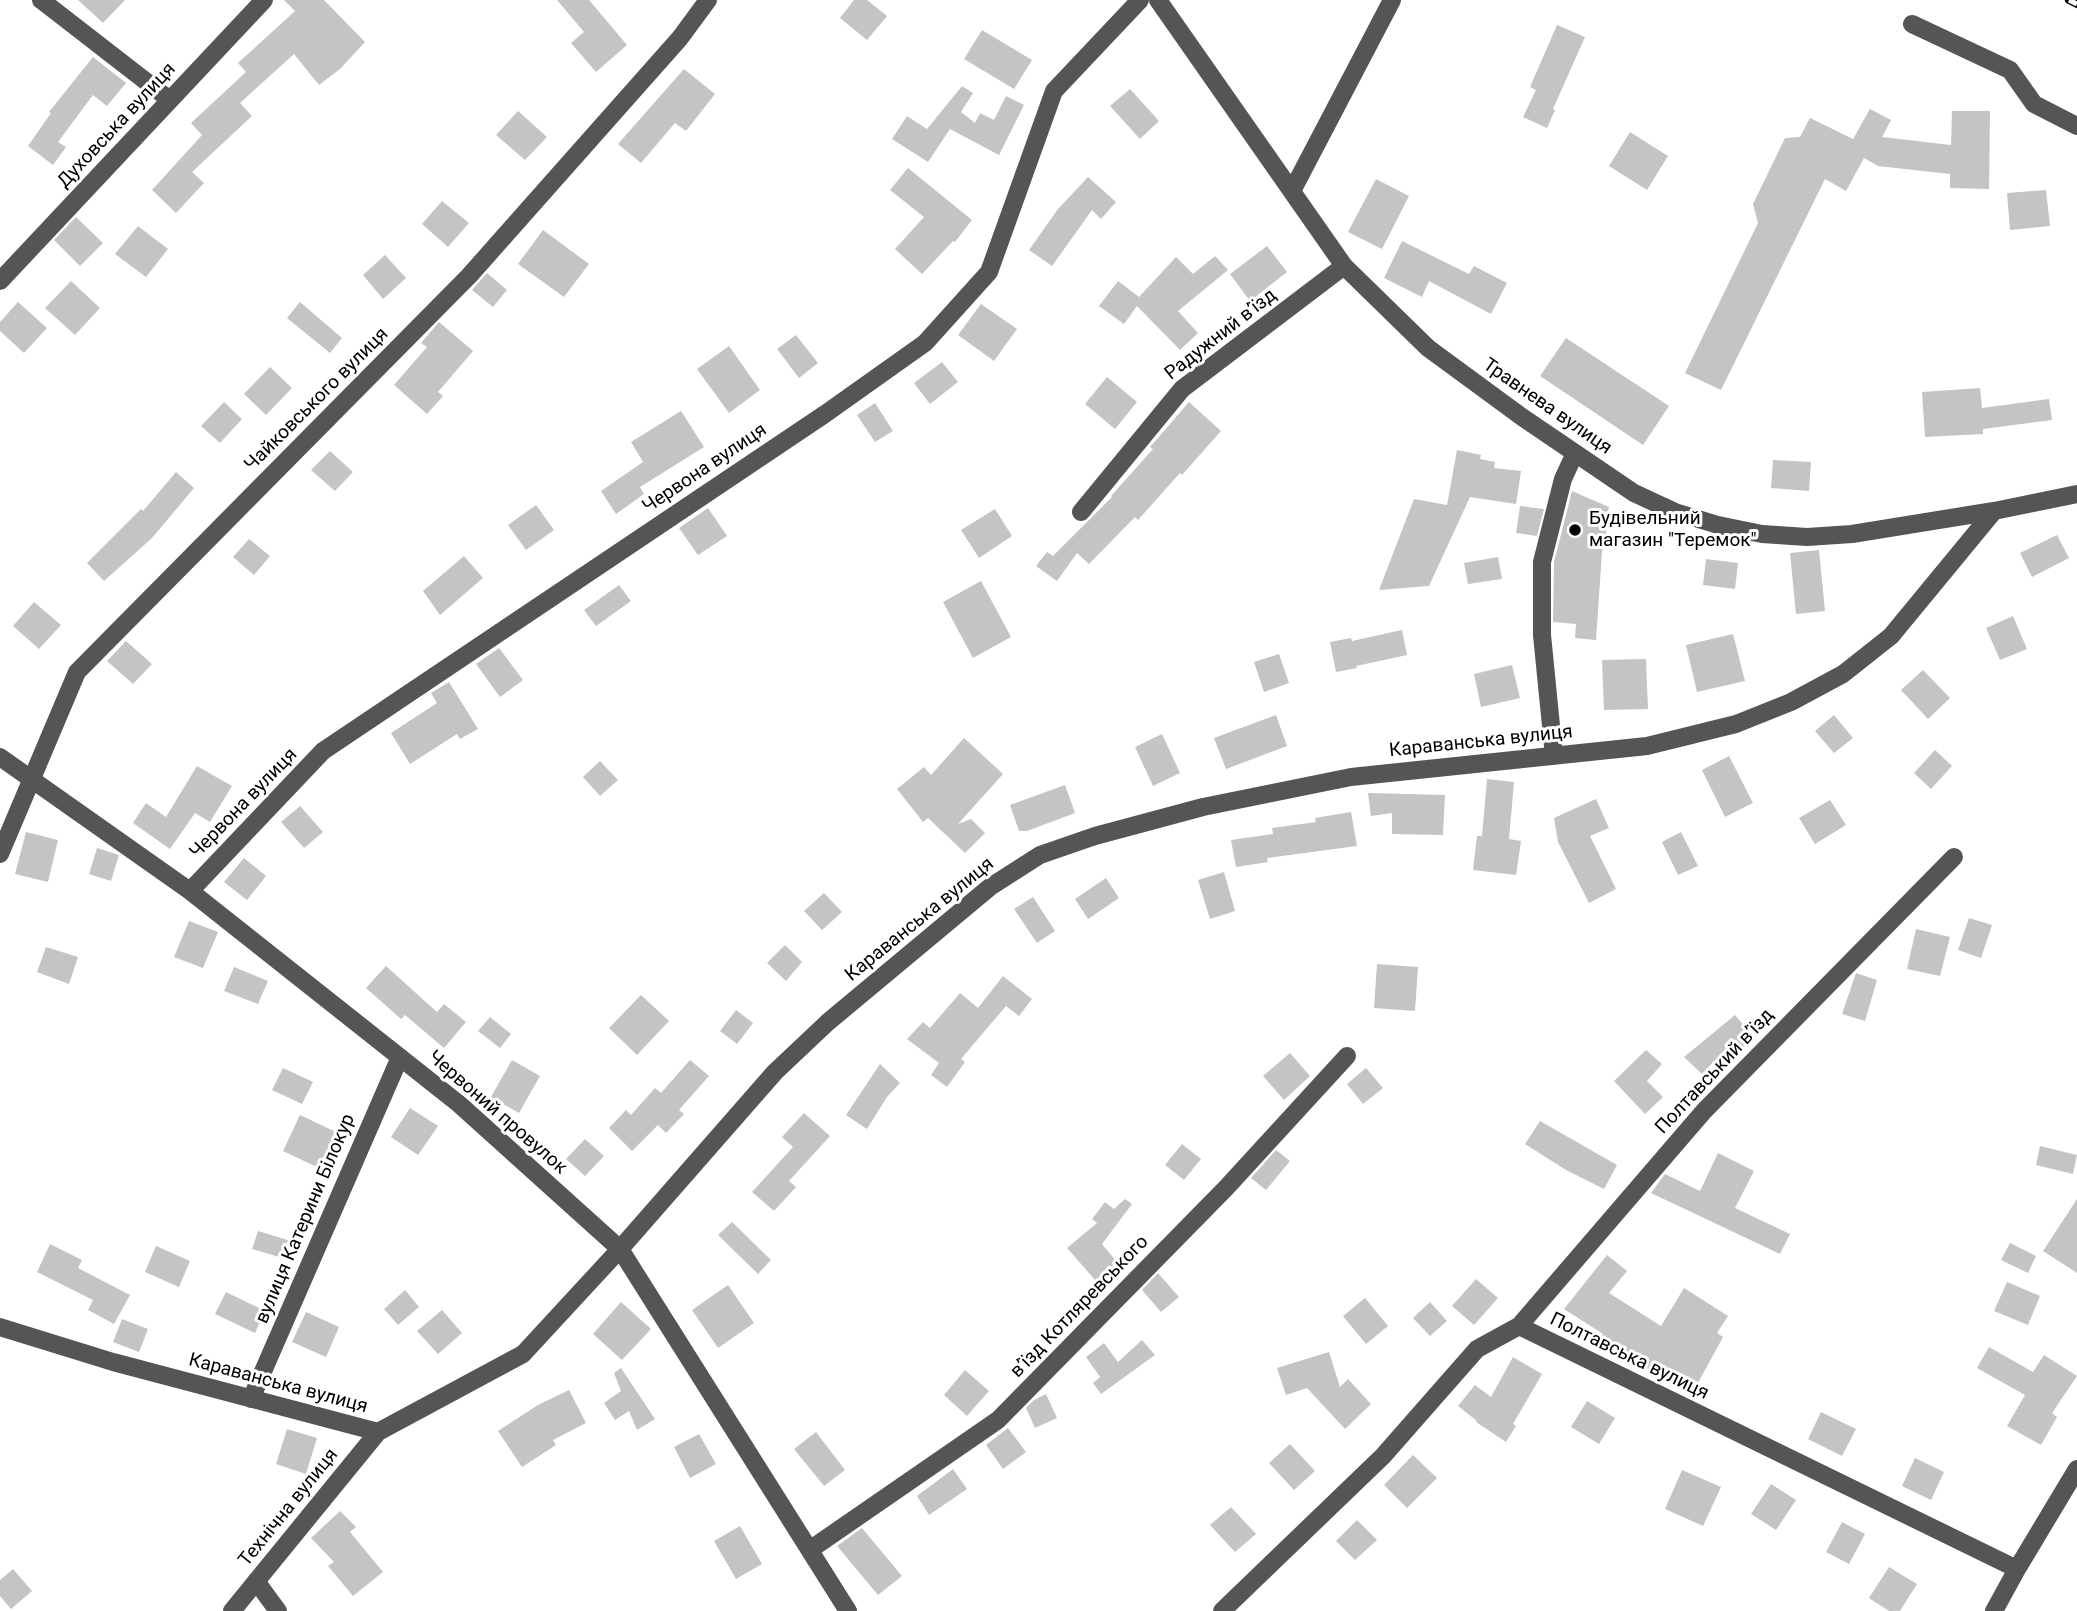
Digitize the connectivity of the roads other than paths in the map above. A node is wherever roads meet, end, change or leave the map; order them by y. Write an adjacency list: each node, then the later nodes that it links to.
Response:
1 (41, 0): 8 (street)
2 (264, 0): 8 (street, Духовська вулиця)
3 (708, 0): 19 (street, Чайковського вулиця)
4 (1140, 0): 22 (street, Червона вулиця)
5 (1158, 0): 10 (street, Травнева вулиця)
6 (1392, 0): 10 (street)
7 (1912, 24): 9 (street)
8 (170, 100): 12 (street, Духовська вулиця)
9 (2077, 126)
10 (1292, 191): 11 (street, Травнева вулиця)
11 (1344, 266): 13 (street, Травнева вулиця); 16 (street, Радужний в’їзд)
12 (0, 281)
13 (1575, 453): 15 (street, Травнева вулиця); 17 (street)
14 (2077, 494): 15 (street, Травнева вулиця)
15 (1994, 511): 17 (street, Караванська вулиця)
16 (1081, 512)
17 (1554, 756): 25 (street, Караванська вулиця)
18 (0, 757): 19 (street, Червоний провулок)
19 (31, 780): 20 (street, Чайковського вулиця); 22 (street, Червоний провулок)
20 (0, 854)
21 (1954, 857): 26 (street, Полтавський в’їзд)
22 (190, 891): 24 (street, Червоний провулок)
23 (1347, 1056): 31 (street, в’їзд Котляревського)
24 (400, 1057): 25 (street, Червоний провулок); 28 (street, вулиця Катерини Білокур)
25 (620, 1249): 29 (street, Караванська вулиця); 31 (street, Червоний провулок)
26 (1519, 1326): 32 (street, Полтавська вулиця); 37 (street, Полтавська вулиця)
27 (0, 1327): 28 (street, Караванська вулиця)
28 (251, 1399): 29 (street, Караванська вулиця)
29 (378, 1432): 33 (street, Технічна вулиця)
30 (2077, 1469): 32 (street)
31 (811, 1549): 36 (street, Червоний провулок)
32 (2017, 1569): 38 (street)
33 (256, 1581): 34 (street, Технічна вулиця); 35 (street)
34 (232, 1611)
35 (278, 1611)
36 (848, 1611)
37 (1222, 1611)
38 (1994, 1611)

